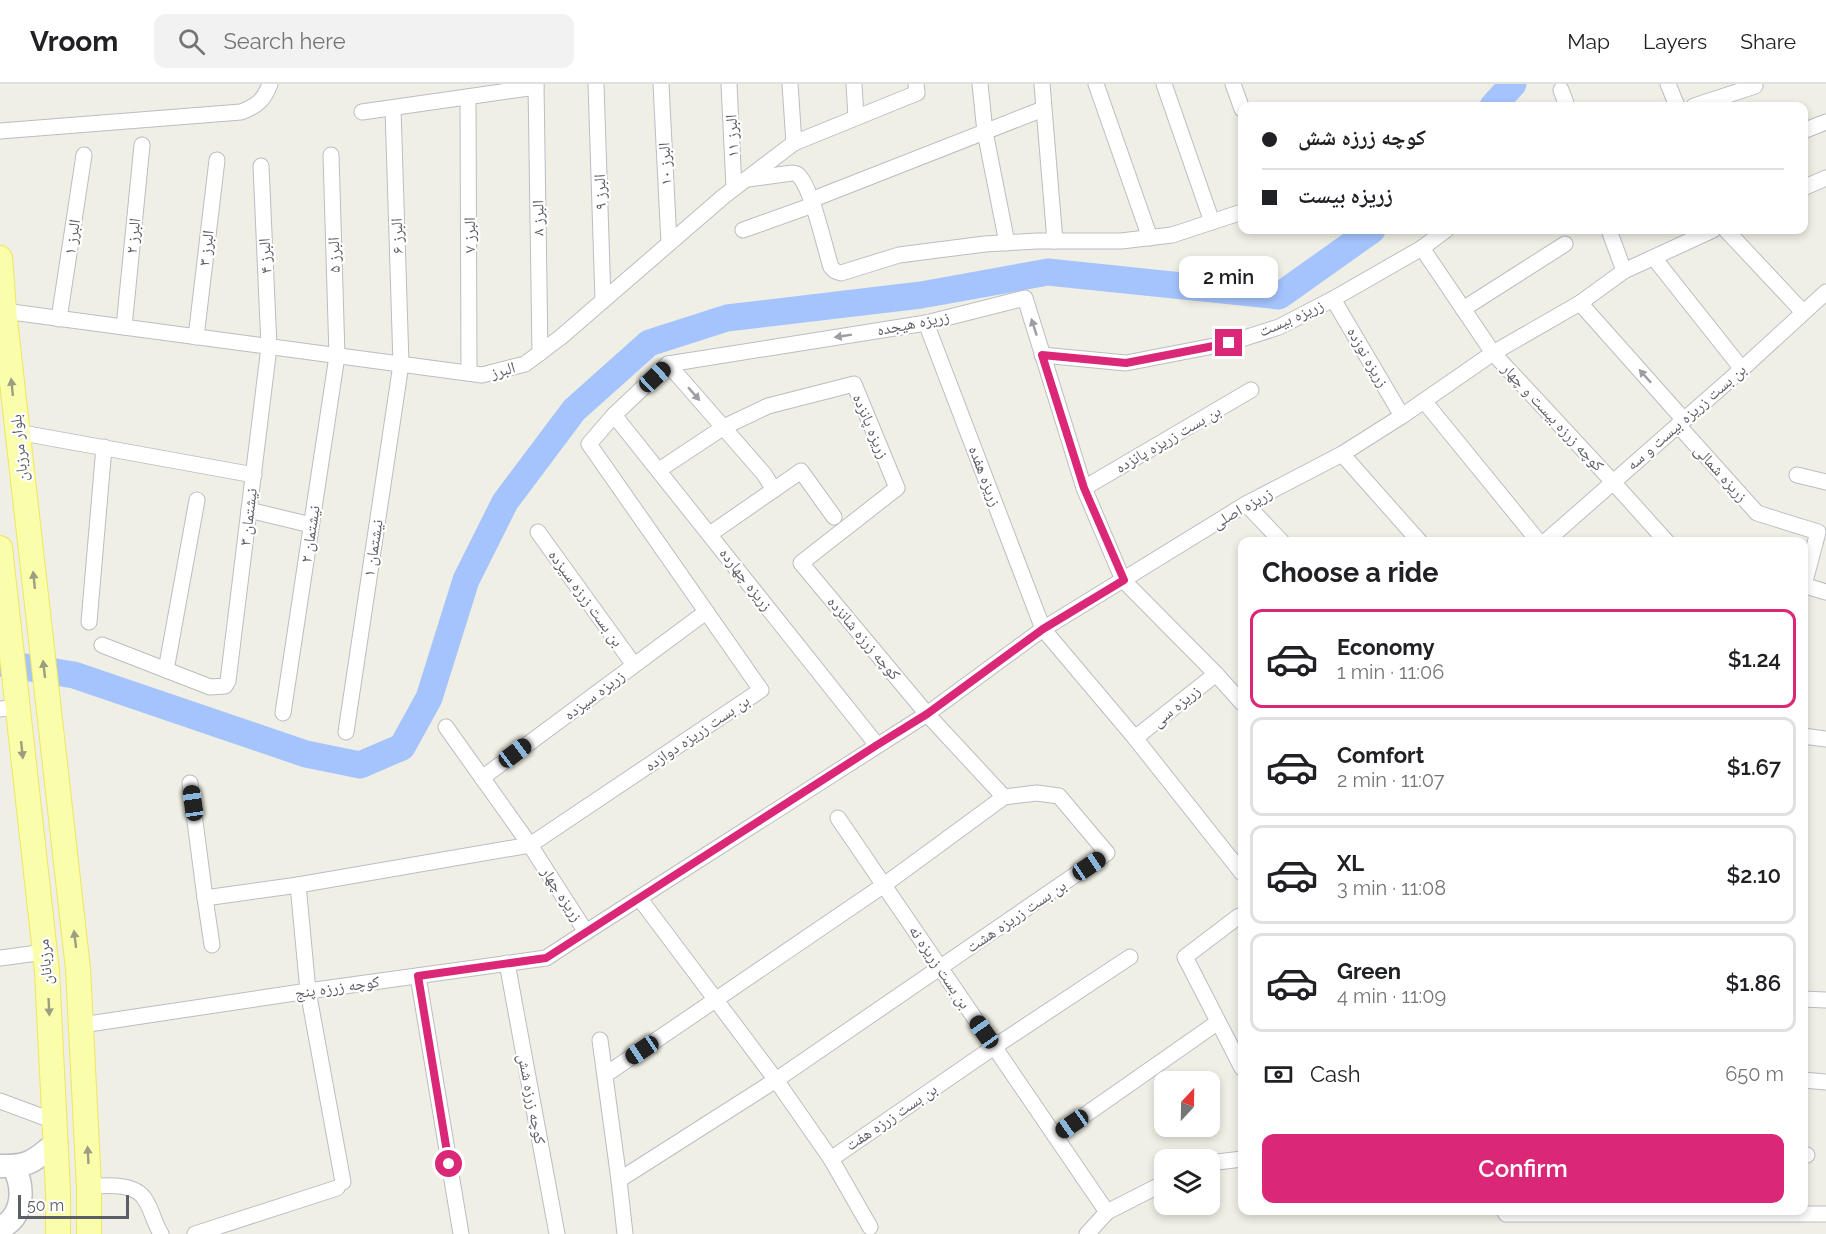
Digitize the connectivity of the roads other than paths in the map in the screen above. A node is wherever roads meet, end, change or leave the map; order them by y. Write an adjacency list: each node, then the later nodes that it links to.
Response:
1 (270, 84): 28 (street)
2 (597, 84): 58 (street, البرز ۹)
3 (661, 84): 49 (street, البرز ۱۰)
4 (729, 84): 37 (street, البرز ۱۱)
5 (790, 84): 30 (street)
6 (854, 84): 25 (street)
7 (980, 84): 29 (street)
8 (1042, 84): 23 (street)
9 (1096, 84): 47 (street)
10 (1164, 84): 41 (street)
11 (1233, 84): 18 (street)
12 (1668, 84): 20 (street)
13 (536, 86): 17 (street); 68 (street, البرز ۸)
14 (1755, 86): 21 (street)
15 (917, 88): 25 (street, البرز)
16 (1561, 90): 19 (street)
17 (468, 97): 22 (street); 75 (street, البرز ۷)
18 (1239, 102)
19 (1566, 102)
20 (1675, 102)
21 (1706, 102)
22 (393, 108): 24 (street); 72 (street, البرز ۶)
23 (1043, 109): 29 (street); 48 (street)
24 (362, 112)
25 (856, 117): 30 (street, البرز)
26 (1826, 122): 27 (street)
27 (1808, 129)
28 (0, 131)
29 (985, 132): 39 (street); 50 (street)
30 (794, 143): 37 (street, البرز)
31 (142, 146): 65 (street, البرز ۲)
32 (84, 155): 63 (street, البرز ۱)
33 (331, 155): 71 (street, البرز ۵)
34 (217, 160): 66 (street, البرز ۳)
35 (261, 166): 67 (street, البرز ۴)
36 (1826, 178): 38 (street)
37 (740, 184): 39 (street); 49 (street, البرز)
38 (1808, 186)
39 (812, 202): 42 (street); 50 (street)
40 (1238, 213): 41 (street)
41 (1212, 222): 47 (street)
42 (743, 230)
43 (1441, 234): 52 (street, زریزه بیست)
44 (1611, 234): 55 (street)
45 (1705, 234): 54 (street, زریزه اصلی)
46 (1730, 234): 62 (street)
47 (1150, 238): 48 (street)
48 (1055, 241): 50 (street)
49 (669, 243): 58 (street, البرز)
50 (1007, 243)
51 (1565, 244): 60 (street)
52 (1422, 248): 57 (street, زریزه بیست); 60 (street, کوچه زرزه بیست و چهار)
53 (0, 258): 61 (main road, بلوار مرزبان)
54 (1654, 258): 55 (street, زریزه اصلی); 74 (street)
55 (1624, 271): 59 (street, زریزه اصلی)
56 (1826, 292): 62 (street, بن بست زریزه بیست و سه)
57 (1334, 298): 70 (street, زریزه بیست); 79 (street, زریزه نوزده)
58 (603, 300): 68 (street, البرز)
59 (1580, 303): 69 (street, زریزه اصلی); 80 (street, one-way to 59)
60 (1462, 309): 69 (street, کوچه زرزه بیست و چهار)
61 (2, 311): 63 (street, البرز); 82 (main road, بلوار مرزبان, one-way to 61)
62 (1803, 312): 74 (street, بن بست زریزه بیست و سه)
63 (59, 319): 65 (street, البرز)
64 (926, 322): 70 (street, زریزه هیجده, one-way to 64); 73 (street, زریزه هیجده, one-way to 73); 112 (street, زریزه هفده)
65 (124, 327): 66 (street, البرز)
66 (196, 337): 67 (street, البرز)
67 (269, 347): 71 (street, البرز); 86 (street, نيشتمان ۳)
68 (540, 353): 75 (street, البرز)
69 (1493, 353): 77 (street, زریزه اصلی); 88 (street, کوچه زرزه بیست و چهار)
70 (1042, 355): 90 (street, زریزه هیجده)
71 (337, 356): 72 (street, البرز); 96 (street, نيشتمان ۲)
72 (401, 364): 75 (street, البرز); 123 (street, نيشتمان ۱)
73 (668, 364): 78 (street, بن بست زریزه دوازده); 81 (street, one-way to 81)
74 (1742, 369): 80 (street, بن بست زریزه بیست و سه)
75 (469, 373)
76 (1251, 390): 90 (street, بن بست زریزه پانزده)
77 (1424, 401): 79 (street, زریزه اصلی); 101 (street)
78 (614, 415): 85 (street, زریزه چهارده); 110 (street, بن بست زریزه دوازده)
79 (1402, 416): 84 (street, زریزه اصلی)
80 (1681, 422): 88 (street, بن بست زریزه بیست و سه); 106 (street, زریزه شمالی)
81 (724, 428): 85 (street, زریزه پانزده); 91 (street); 105 (street, زریزه پانزده)
82 (17, 432): 83 (street); 118 (main road, بلوار مرزبان, one-way to 82)
83 (104, 447): 86 (street); 111 (street)
84 (1342, 454): 93 (street, زریزه اصلی); 100 (street)
85 (659, 470): 98 (street, زریزه چهارده)
86 (254, 475): 94 (street, نيشتمان ۳)
87 (1797, 475): 89 (street)
88 (1613, 482): 102 (street, بن بست زریزه بیست و سه); 103 (street, کوچه زرزه بیست و چهار)
89 (1826, 482)
90 (1084, 488): 107 (street, زریزه هیجده)
91 (774, 490): 95 (street); 98 (street)
92 (197, 500): 115 (street)
93 (1246, 504): 99 (street); 107 (street, زریزه اصلی)
94 (249, 510): 96 (street); 115 (street, نيشتمان ۳)
95 (834, 518)
96 (311, 525): 120 (street, نيشتمان ۲)
97 (538, 532): 114 (street, بن بست زرزه سیزده)
98 (710, 534): 127 (street, زریزه چهارده)
99 (1277, 537)
100 (1415, 537)
101 (1535, 537)
102 (1551, 537)
103 (1662, 537)
104 (0, 556): 119 (main road, مرزبانان)
105 (801, 563): 121 (street, کوچه زرزه شانزده)
106 (1808, 570)
107 (1124, 580): 112 (street, زریزه اصلی); 116 (street)
108 (1808, 586): 109 (street)
109 (1826, 592)
110 (706, 612): 114 (street, زریزه سیزده); 132 (street, بن بست زریزه دوازده)
111 (89, 622)
112 (1043, 629): 121 (street, زریزه چهار); 125 (street)
113 (102, 645): 115 (street)
114 (634, 665): 128 (street, زریزه سیزده)
115 (166, 670)
116 (1216, 674): 117 (street); 125 (street, زریزه سی)
117 (1238, 699)
118 (48, 700): 152 (main road, مرزبانان, one-way to 118)
119 (11, 703): 141 (main road, مرزبانان, one-way to 141)
120 (283, 713)
121 (927, 714): 127 (street, زریزه چهار); 130 (street, کوچه زرزه شانزده)
122 (446, 727): 128 (street)
123 (345, 732)
124 (1808, 737): 126 (street)
125 (1136, 738): 133 (street)
126 (1826, 739)
127 (877, 745): 137 (street, زریزه چهار)
128 (482, 778): 132 (street)
129 (190, 783): 136 (street)
130 (1004, 797): 135 (street, بن بست زریزه هشت); 145 (street, بن بست زریزه هشت)
131 (838, 818): 135 (street, بن بست زریزه نه)
132 (530, 845): 134 (street); 139 (street, زریزه چهار)
133 (1238, 868)
134 (298, 885): 136 (street); 147 (street)
135 (884, 885): 145 (street, بن بست زریزه نه); 148 (street, بن بست زریزه هشت)
136 (206, 898): 140 (street)
137 (639, 899): 139 (street, زریزه چهار); 148 (street, بن بست زرزه هفت)
138 (1238, 917): 151 (street)
139 (586, 932): 144 (street, کوچه زرزه پنج)
140 (212, 945)
141 (45, 952): 142 (street); 161 (main road, مرزبانان, one-way to 161)
142 (0, 957)
143 (1130, 957): 154 (street, بن بست زرزه هفت)
144 (507, 963): 146 (street, کوچه زرزه پنج); 181 (street, کوچه زرزه شش)
145 (940, 968): 154 (street, بن بست زریزه نه); 157 (street, بن بست زریزه هشت)
146 (418, 976): 147 (street, کوچه زرزه پنج); 180 (street)
147 (308, 991): 152 (street, کوچه زرزه پنج); 179 (street)
148 (716, 999): 156 (street, بن بست زریزه هشت); 157 (street, بن بست زرزه هفت)
149 (1808, 999): 150 (street)
150 (1826, 1000)
151 (1218, 1022): 155 (street); 162 (street)
152 (82, 1025): 168 (main road, مرزبانان, one-way to 152)
153 (600, 1040): 156 (street)
154 (994, 1047): 162 (street, بن بست زریزه نه); 163 (street, بن بست زرزه هفت)
155 (1238, 1047)
156 (605, 1075): 167 (street)
157 (776, 1080): 163 (street, بن بست زرزه هفت); 167 (street, بن بست زریزه هشت)
158 (1808, 1080): 159 (street)
159 (1826, 1082)
160 (0, 1101): 161 (street)
161 (55, 1132): 166 (main road); 176 (main road, مرزبانان)
162 (1055, 1136): 170 (street, بن بست زریزه نه)
163 (831, 1159): 174 (street)
164 (1238, 1159): 165 (street)
165 (1220, 1162)
166 (6, 1166): 173 (main road)
167 (619, 1180): 182 (street)
168 (89, 1187): 177 (main road, مرزبانان); 178 (street)
169 (1154, 1188): 170 (street)
170 (1107, 1212): 183 (street)
171 (1808, 1214): 172 (street)
172 (1826, 1214)
173 (0, 1229): 175 (main road)
174 (868, 1232)
175 (4, 1234)
176 (58, 1234)
177 (89, 1234)
178 (160, 1234)
179 (195, 1234)
180 (461, 1234)
181 (557, 1234)
182 (625, 1234)
183 (1087, 1234)

